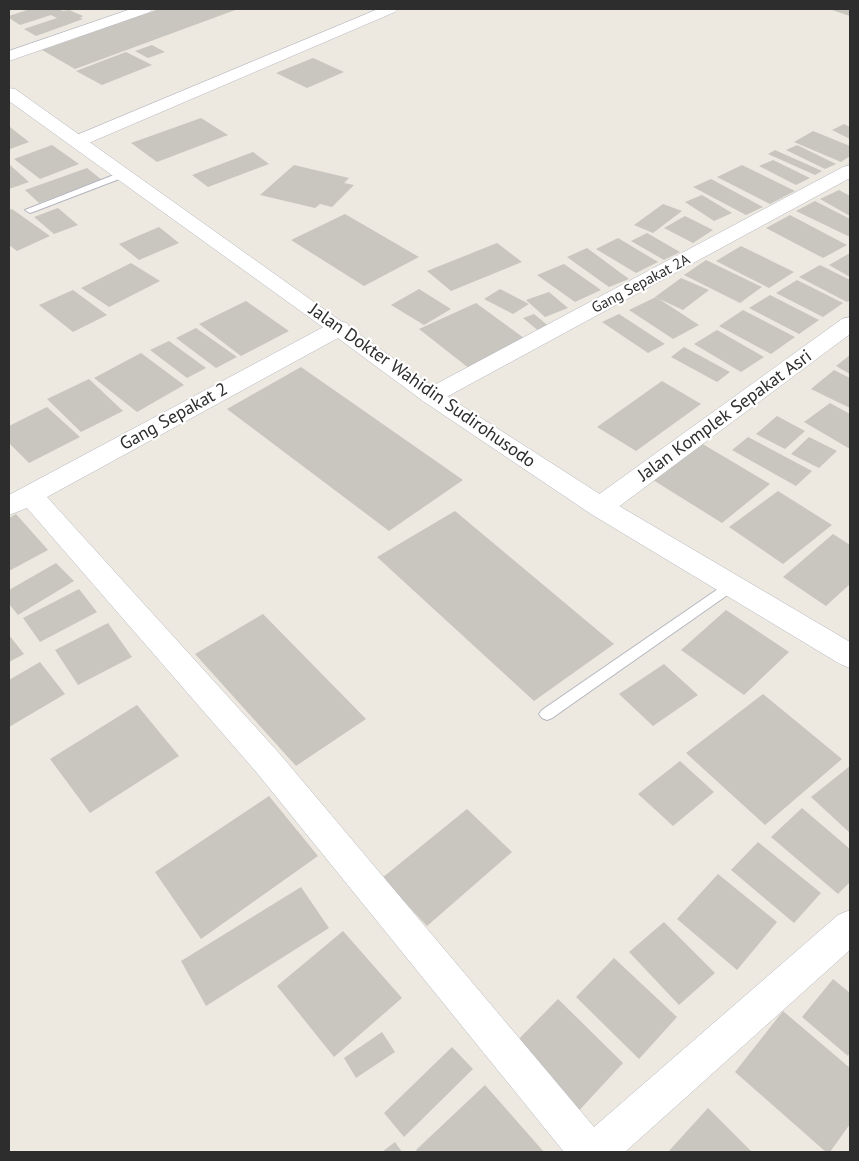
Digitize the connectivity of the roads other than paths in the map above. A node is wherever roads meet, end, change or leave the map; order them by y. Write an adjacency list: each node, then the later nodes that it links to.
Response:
1 (145, 9): 3 (street)
2 (390, 9): 5 (street)
3 (9, 56)
4 (12, 99): 5 (street, Jalan Dokter Wahidin Sudirohusodo)
5 (78, 141): 7 (street, Jalan Dokter Wahidin Sudirohusodo)
6 (850, 171): 11 (street, Gang Sepakat 2A)
7 (124, 174): 8 (lane); 10 (street, Jalan Dokter Wahidin Sudirohusodo)
8 (30, 210)
9 (850, 324): 13 (street, Jalan Komplek Sepakat Asri)
10 (339, 328): 11 (street, Jalan Dokter Wahidin Sudirohusodo); 12 (street, Gang Sepakat 2)
11 (431, 396): 13 (street, Jalan Dokter Wahidin Sudirohusodo)
12 (20, 501): 18 (street)
13 (600, 507): 14 (street, Jalan Dokter Wahidin Sudirohusodo)
14 (731, 585): 15 (street, Jalan Dokter Wahidin Sudirohusodo); 16 (lane)
15 (850, 656)
16 (547, 714)
17 (850, 927): 19 (street)
18 (589, 1152)
19 (595, 1152)

